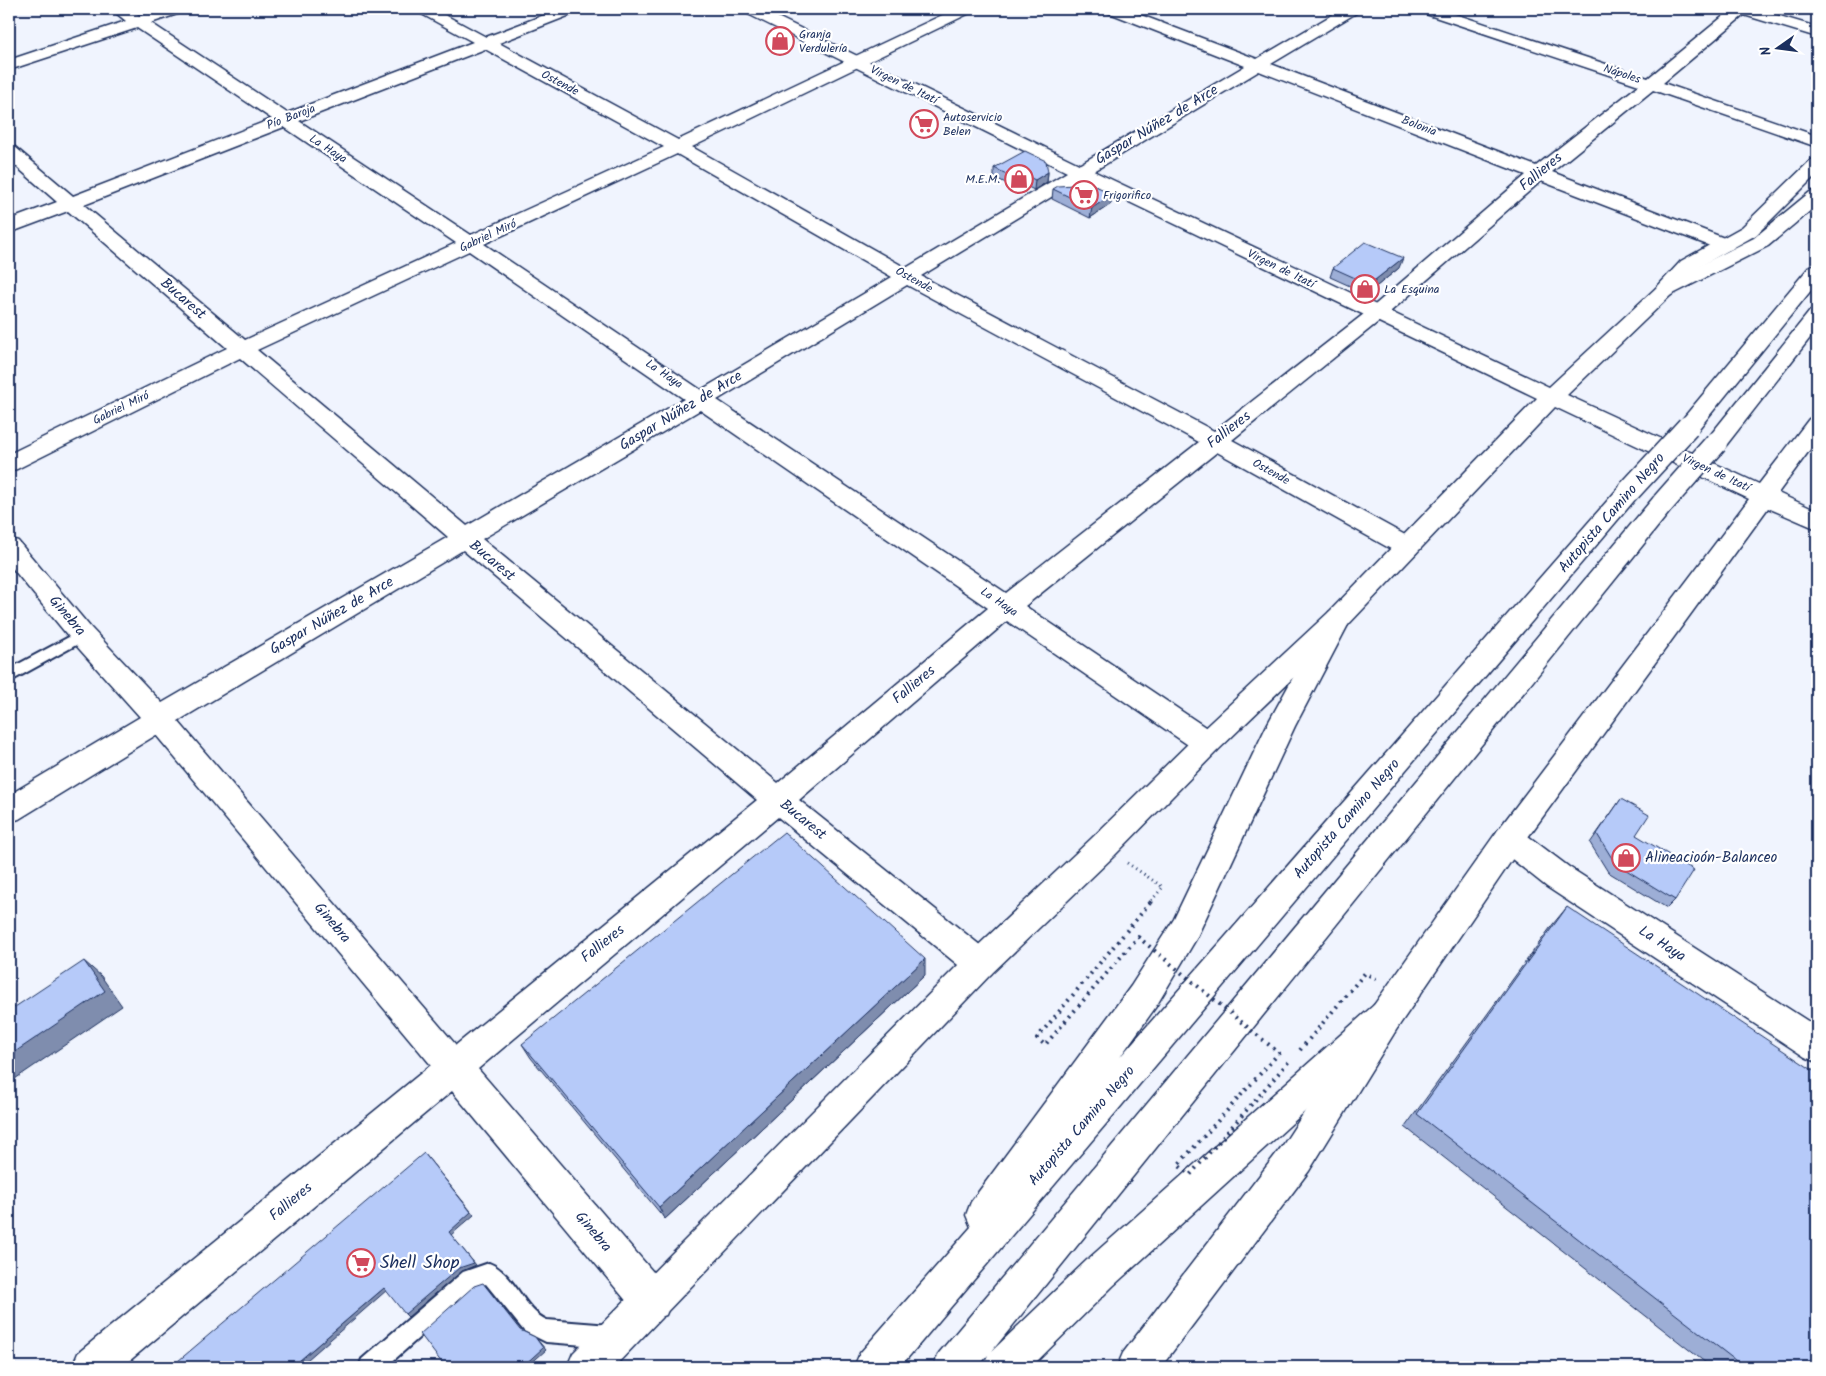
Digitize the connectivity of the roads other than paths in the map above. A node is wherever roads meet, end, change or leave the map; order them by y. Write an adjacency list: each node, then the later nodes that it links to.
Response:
1 (119, 9): 11 (main road, La Haya)
2 (178, 9): 11 (main road)
3 (423, 9): 13 (main road, Ostende)
4 (573, 9): 13 (main road, Pío Baroja)
5 (749, 9): 14 (main road, Virgen de Itatí)
6 (967, 9): 14 (main road, Gabriel Miró)
7 (1112, 9): 16 (main road, Bolonia)
8 (1352, 9): 16 (main road, Gaspar Núñez de Arce)
9 (1425, 9): 17 (main road, Nápoles)
10 (1741, 9): 12 (main road); 17 (main road, Fallieres)
11 (138, 22): 15 (main road); 18 (main road, La Haya)
12 (1817, 32)
13 (484, 42): 18 (main road, Pío Baroja); 20 (main road, Ostende)
14 (856, 61): 20 (main road, Gabriel Miró); 23 (main road, Virgen de Itatí)
15 (9, 65)
16 (1258, 65): 23 (main road, Gaspar Núñez de Arce); 24 (main road, Bolonia)
17 (1652, 84): 19 (main road, Nápoles); 24 (main road, Fallieres)
18 (284, 120): 26 (main road, Pío Baroja); 28 (main road, La Haya)
19 (1817, 142)
20 (678, 147): 28 (main road, Gabriel Miró); 31 (main road, Ostende)
21 (9, 151): 26 (main road, Bucarest)
22 (1817, 164): 29 (main road)
23 (1079, 171): 31 (main road, Gaspar Núñez de Arce); 33 (main road, Virgen de Itatí)
24 (1540, 172): 29 (main road, Bolonia); 33 (main road, Fallieres)
25 (1817, 196): 32 (main road)
26 (70, 203): 27 (main road, Pío Baroja); 35 (main road, Bucarest)
27 (9, 226)
28 (471, 244): 35 (main road, Gabriel Miró); 37 (main road, La Haya)
29 (1725, 245): 32 (main road)
30 (1817, 270): 64 (main road, Autopista Camino Negro, bridge)
31 (907, 277): 37 (main road, Gaspar Núñez de Arce); 39 (main road, Ostende)
32 (1664, 291): 36 (main road)
33 (1376, 314): 36 (main road, Virgen de Itatí); 39 (main road, Fallieres)
34 (1817, 315): 65 (main road, bridge)
35 (242, 349): 40 (main road, Gabriel Miró); 43 (main road, Bucarest)
36 (1552, 398): 41 (main road, Virgen de Itatí); 44 (main road)
37 (701, 399): 43 (main road, Gaspar Núñez de Arce); 46 (main road, La Haya)
38 (1817, 424): 41 (main road)
39 (1215, 441): 44 (main road, Ostende); 46 (main road, Fallieres)
40 (9, 464)
41 (1763, 496): 42 (main road, Virgen de Itatí); 54 (main road)
42 (1817, 521)
43 (465, 538): 50 (main road, Gaspar Núñez de Arce); 52 (main road, Bucarest)
44 (1407, 547): 47 (main road)
45 (13, 558): 48 (main road, Ginebra)
46 (1006, 607): 51 (main road, La Haya); 52 (main road, Fallieres)
47 (1338, 619): 51 (main road); 64 (main road)
48 (82, 634): 49 (lane); 50 (main road, Ginebra)
49 (9, 676)
50 (158, 718): 53 (main road, Gaspar Núñez de Arce); 58 (main road, Ginebra)
51 (1207, 743): 55 (main road)
52 (778, 800): 55 (main road, Bucarest); 58 (main road, Fallieres)
53 (9, 810)
54 (1509, 839): 56 (main road); 57 (main road, La Haya)
55 (980, 964): 59 (main road)
56 (1394, 1006): 66 (main road); 67 (main road)
57 (1817, 1046)
58 (454, 1067): 59 (main road, Ginebra); 61 (main road, Fallieres)
59 (652, 1301): 60 (main road)
60 (617, 1337): 62 (lane); 63 (main road)
61 (92, 1367)
62 (370, 1367)
63 (587, 1367)
64 (874, 1367)
65 (952, 1367)
66 (1003, 1367)
67 (1137, 1367)

